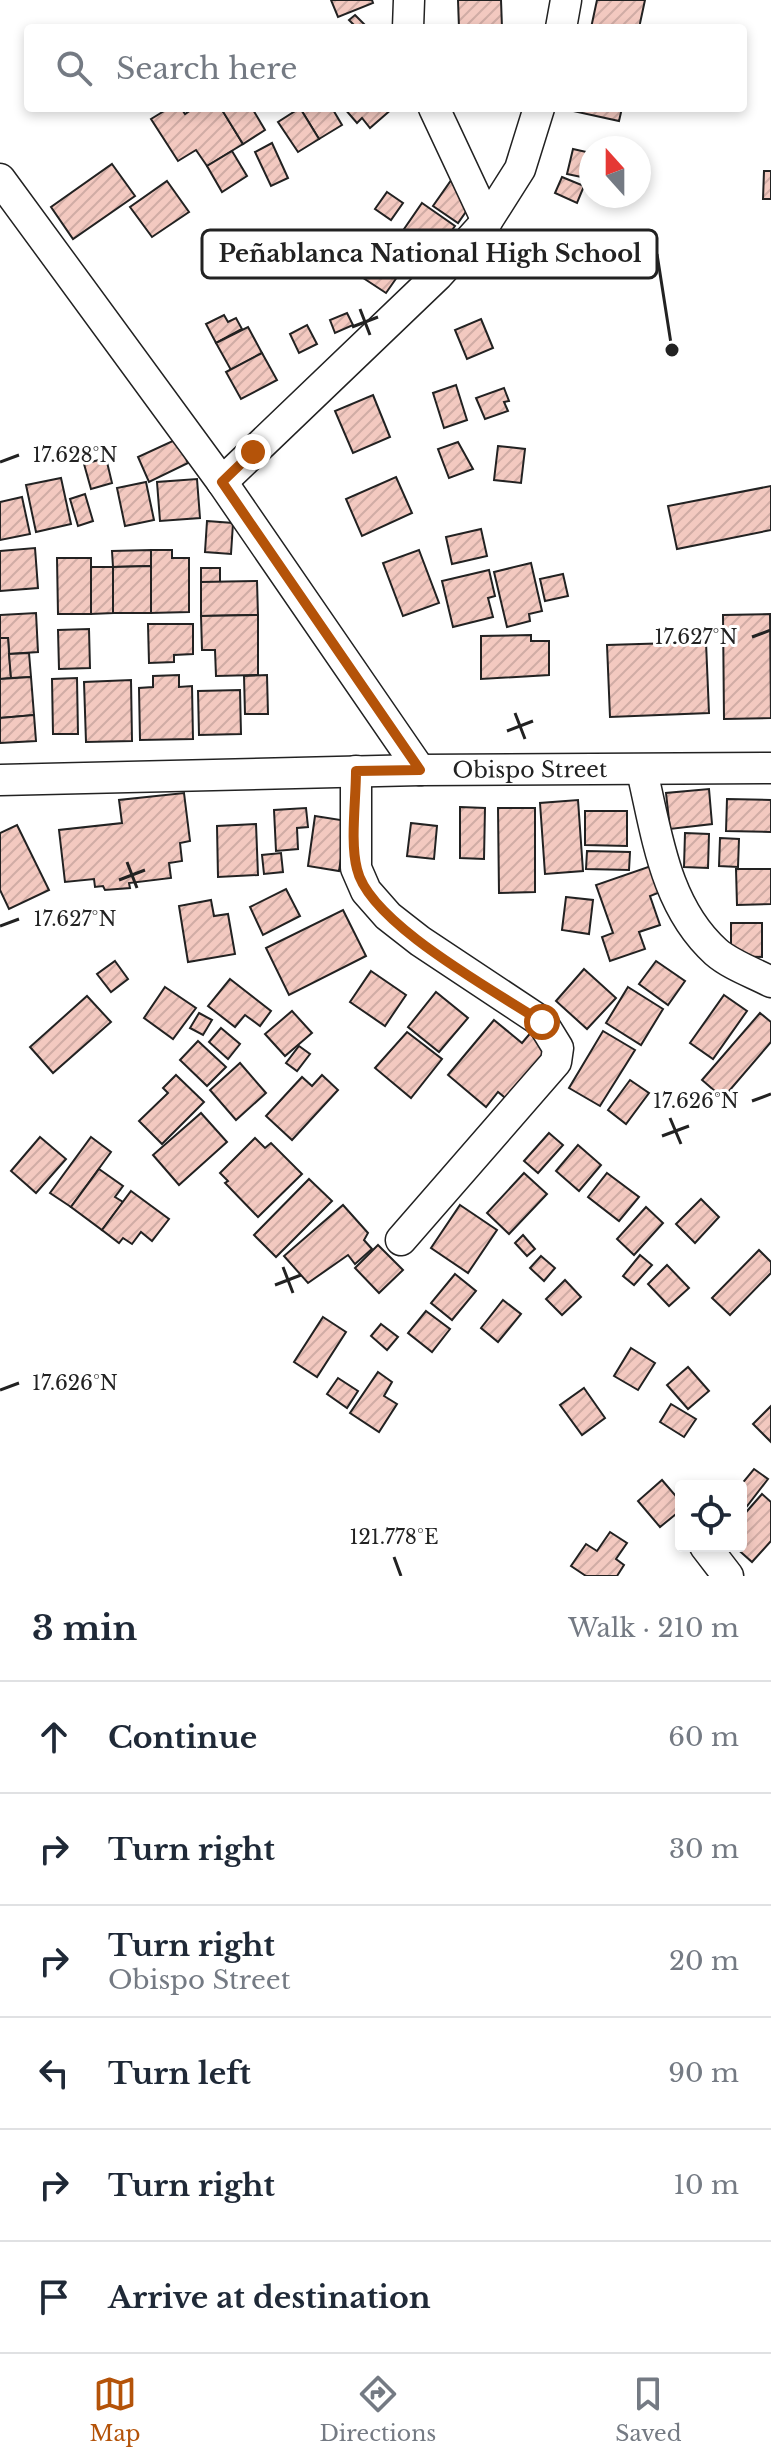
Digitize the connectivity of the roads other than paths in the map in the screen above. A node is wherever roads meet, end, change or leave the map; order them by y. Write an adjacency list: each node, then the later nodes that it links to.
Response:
1 (409, 0): 3 (street)
2 (566, 0): 4 (street)
3 (408, 24)
4 (562, 24)
5 (436, 112): 8 (street)
6 (538, 112): 8 (street)
7 (0, 179): 9 (street)
8 (487, 221): 9 (street)
9 (222, 482): 11 (street)
10 (771, 768): 13 (street, Obispo Street)
11 (420, 770): 12 (street, Obispo Street); 13 (street, Obispo Street)
12 (356, 771): 14 (street, Obispo Street); 16 (street)
13 (642, 771): 15 (street)
14 (0, 780)
15 (771, 982)
16 (401, 1240)
17 (710, 1552): 18 (street)
18 (728, 1576)

